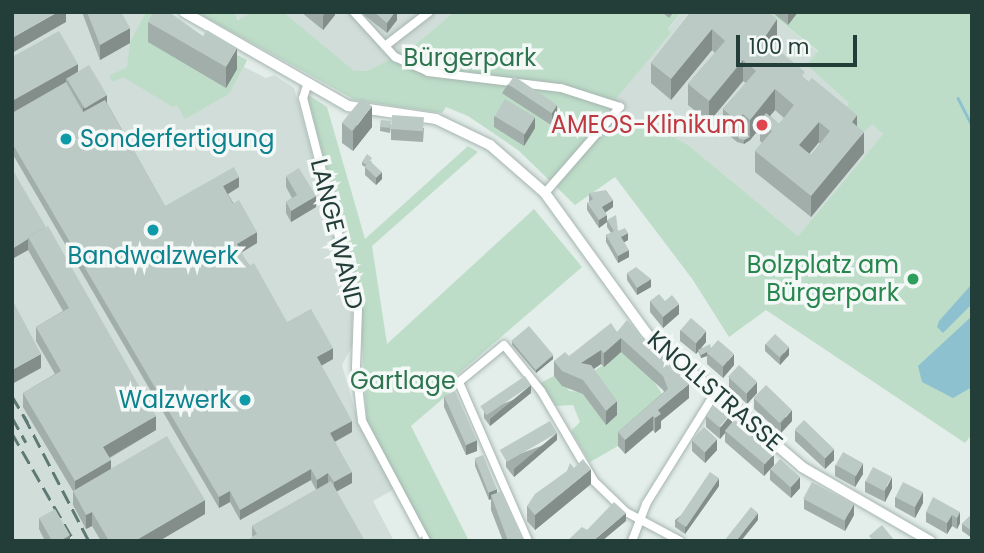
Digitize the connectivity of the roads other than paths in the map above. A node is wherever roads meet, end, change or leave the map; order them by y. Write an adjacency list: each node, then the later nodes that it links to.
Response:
1 (184, 12): 5 (street, KNOLLSTRASSE)
2 (354, 12): 4 (street)
3 (429, 12): 4 (street)
4 (385, 46): 6 (street)
5 (308, 82): 6 (street, KNOLLSTRASSE); 9 (street, LANGE WAND)
6 (545, 193): 7 (street, KNOLLSTRASSE)
7 (715, 393): 8 (street); 13 (street, KNOLLSTRASSE)
8 (639, 519): 10 (street); 11 (street); 12 (street)
9 (426, 541)
10 (528, 541)
11 (632, 541)
12 (680, 541)
13 (930, 541)

